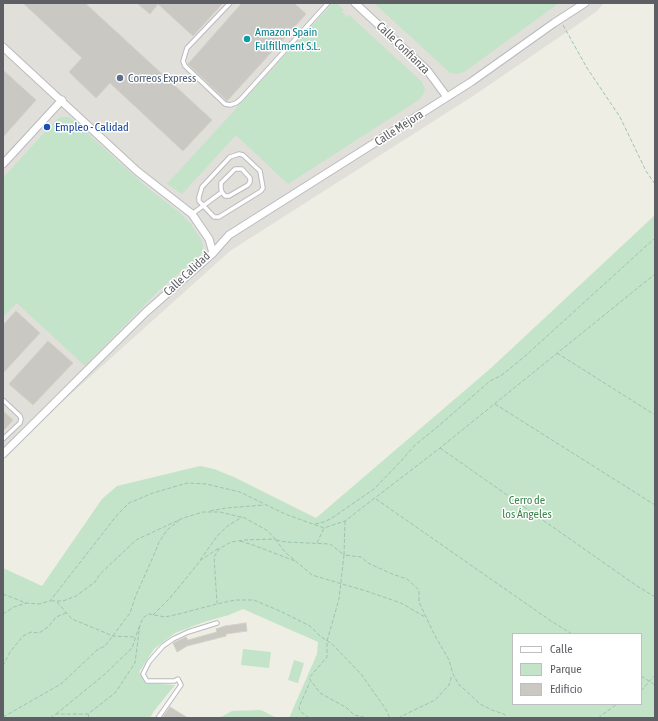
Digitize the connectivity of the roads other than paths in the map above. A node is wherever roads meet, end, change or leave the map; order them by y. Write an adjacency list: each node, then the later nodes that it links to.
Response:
1 (230, 3): 2 (lane)
2 (328, 3)
3 (355, 3): 6 (street, Calle Confianza)
4 (585, 3): 6 (street, Calle Mejora)
5 (3, 47): 7 (street, Calle Calidad)
6 (447, 97): 12 (street, Calle Mejora)
7 (62, 100): 8 (street); 11 (street, Calle Calidad)
8 (3, 164)
9 (222, 192): 9 (lane); 10 (lane)
10 (203, 206): 10 (lane); 11 (lane)
11 (192, 214): 12 (street, Calle Calidad)
12 (213, 253): 15 (street, Calle Calidad)
13 (3, 400): 14 (lane)
14 (3, 439)
15 (3, 454)
16 (217, 623): 17 (lane)
17 (158, 718)

